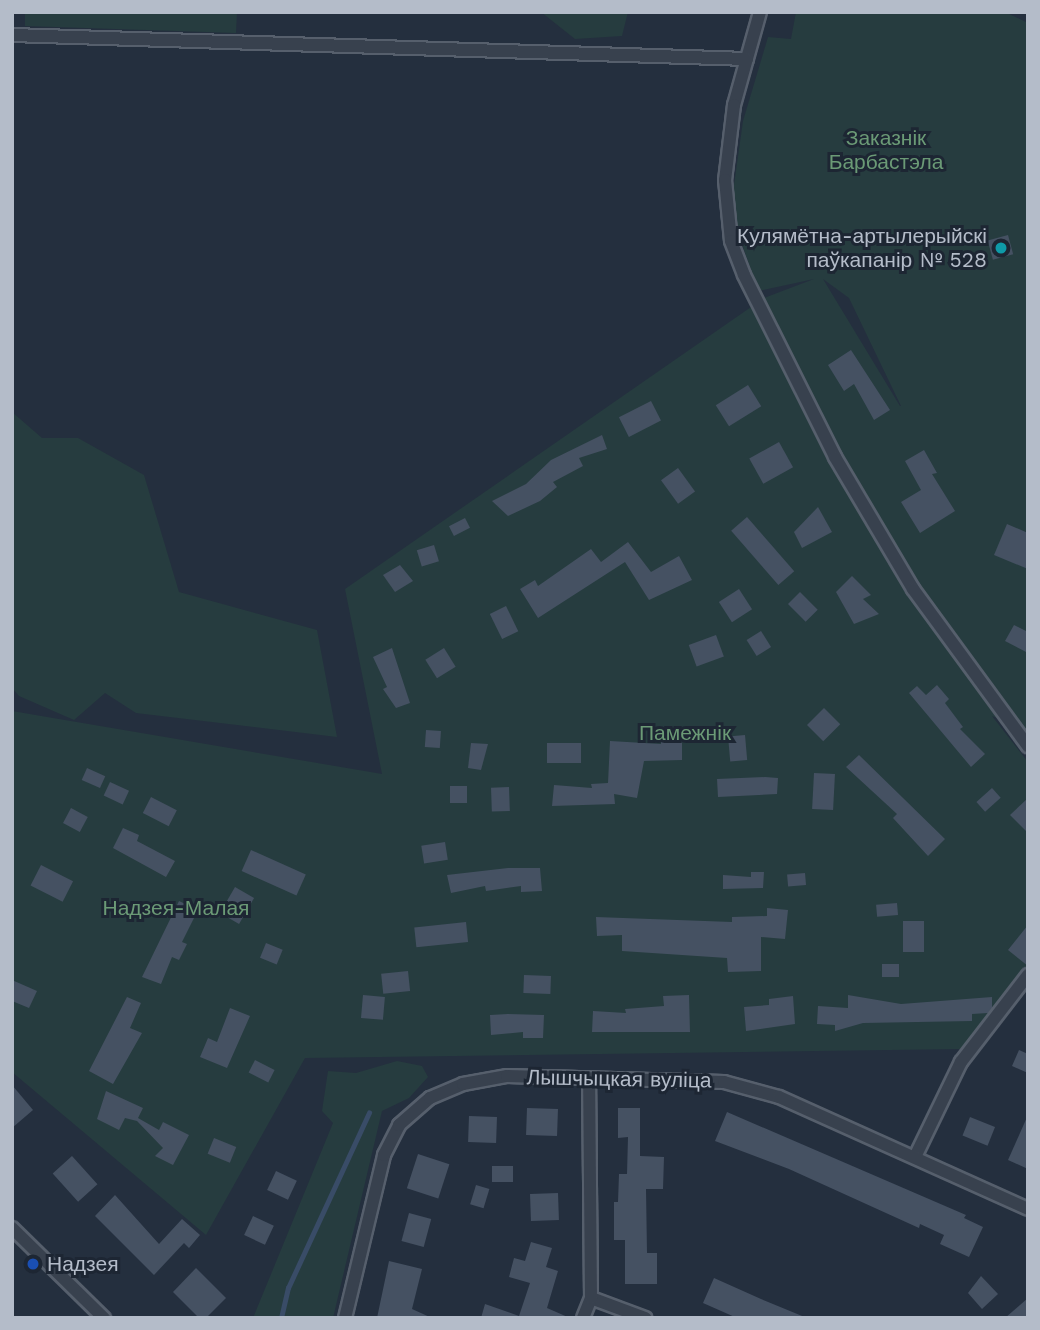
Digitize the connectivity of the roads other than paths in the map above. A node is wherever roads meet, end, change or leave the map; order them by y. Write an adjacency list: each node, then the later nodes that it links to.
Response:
1 (760, 12): 3 (street)
2 (12, 35): 3 (street)
3 (747, 59): 4 (street)
4 (1027, 745)
5 (1028, 975): 7 (street)
6 (589, 1080): 7 (street, Лышчыцкая вуліца); 10 (street); 12 (street, Лышчыцкая вуліца)
7 (915, 1157): 8 (street, Лышчыцкая вуліца)
8 (1028, 1209)
9 (12, 1228): 11 (street)
10 (591, 1298): 13 (street); 14 (street)
11 (104, 1318)
12 (345, 1318)
13 (583, 1318)
14 (645, 1318)

